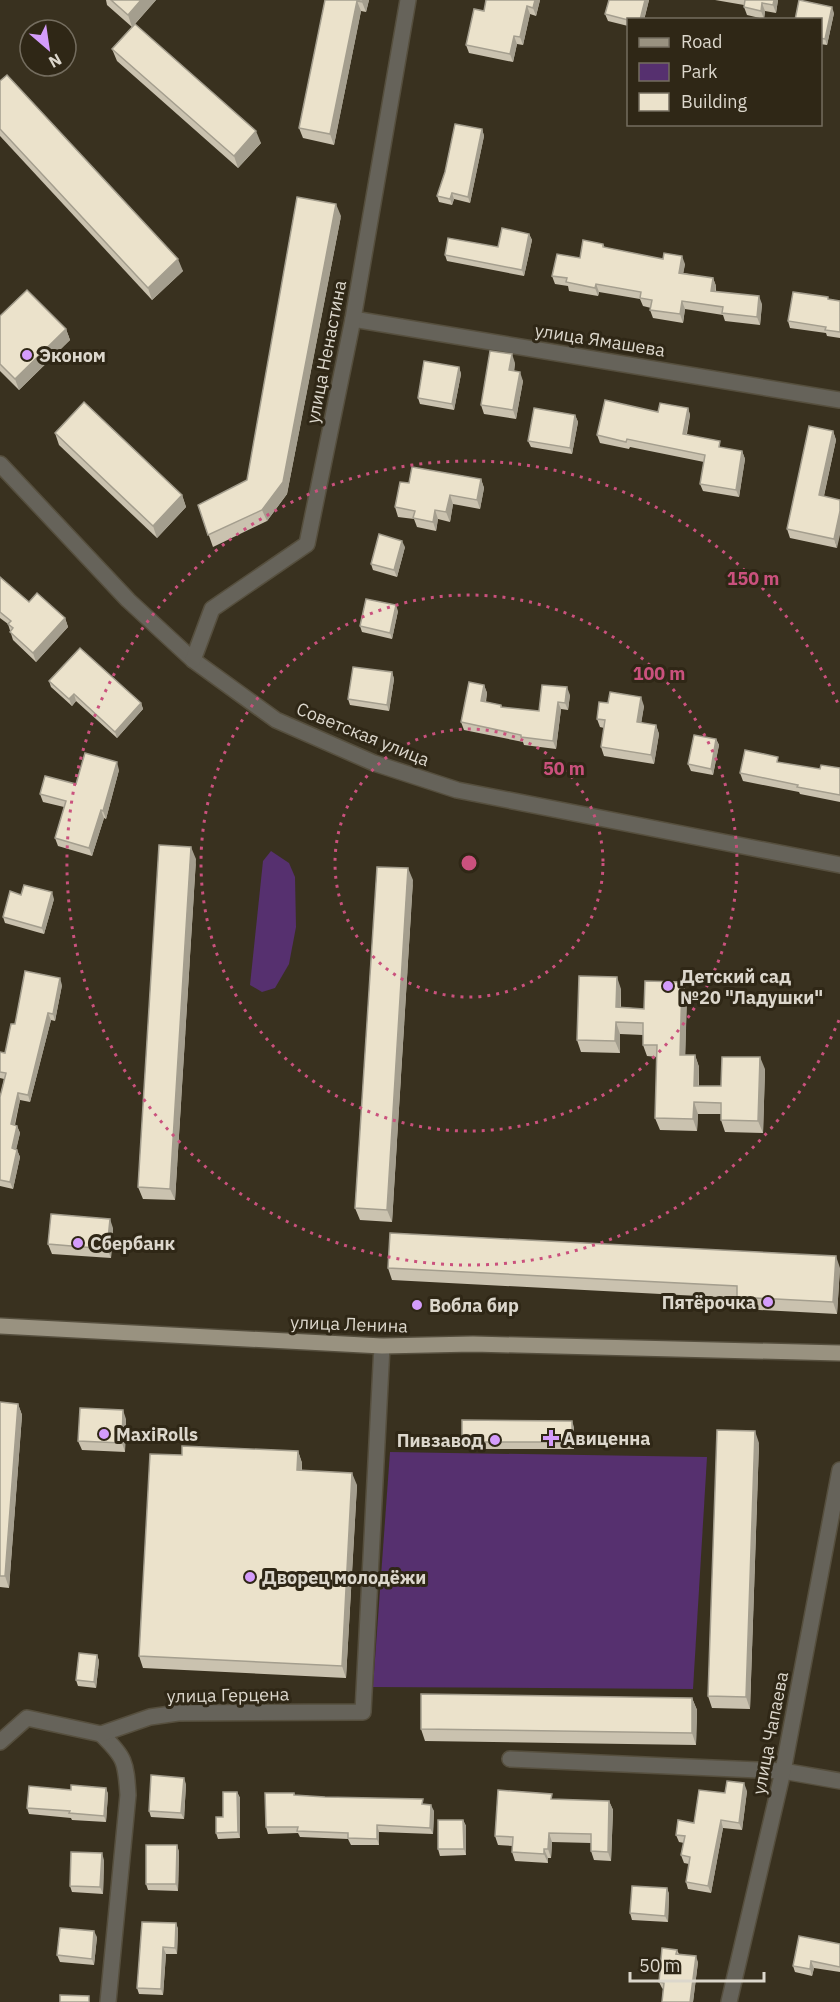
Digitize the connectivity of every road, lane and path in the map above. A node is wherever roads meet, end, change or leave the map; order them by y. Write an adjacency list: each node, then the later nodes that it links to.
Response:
1 (408, 0): 2 (street, улица Ненастина)
2 (353, 319): 3 (street, улица Ямашева); 5 (street, улица Ненастина)
3 (840, 400)
4 (0, 464): 5 (street, Советская улица)
5 (193, 660): 6 (street, Советская улица)
6 (840, 865)
7 (0, 1326): 8 (main road, улица Ленина)
8 (382, 1346): 9 (main road, улица Ленина); 11 (street, улица Герцена)
9 (840, 1353)
10 (840, 1470): 14 (street, улица Чапаева)
11 (101, 1734): 12 (street); 16 (street)
12 (0, 1742)
13 (510, 1759): 14 (street)
14 (783, 1771): 15 (street); 17 (street, улица Чапаева)
15 (840, 1781)
16 (108, 2002)
17 (729, 2002)

